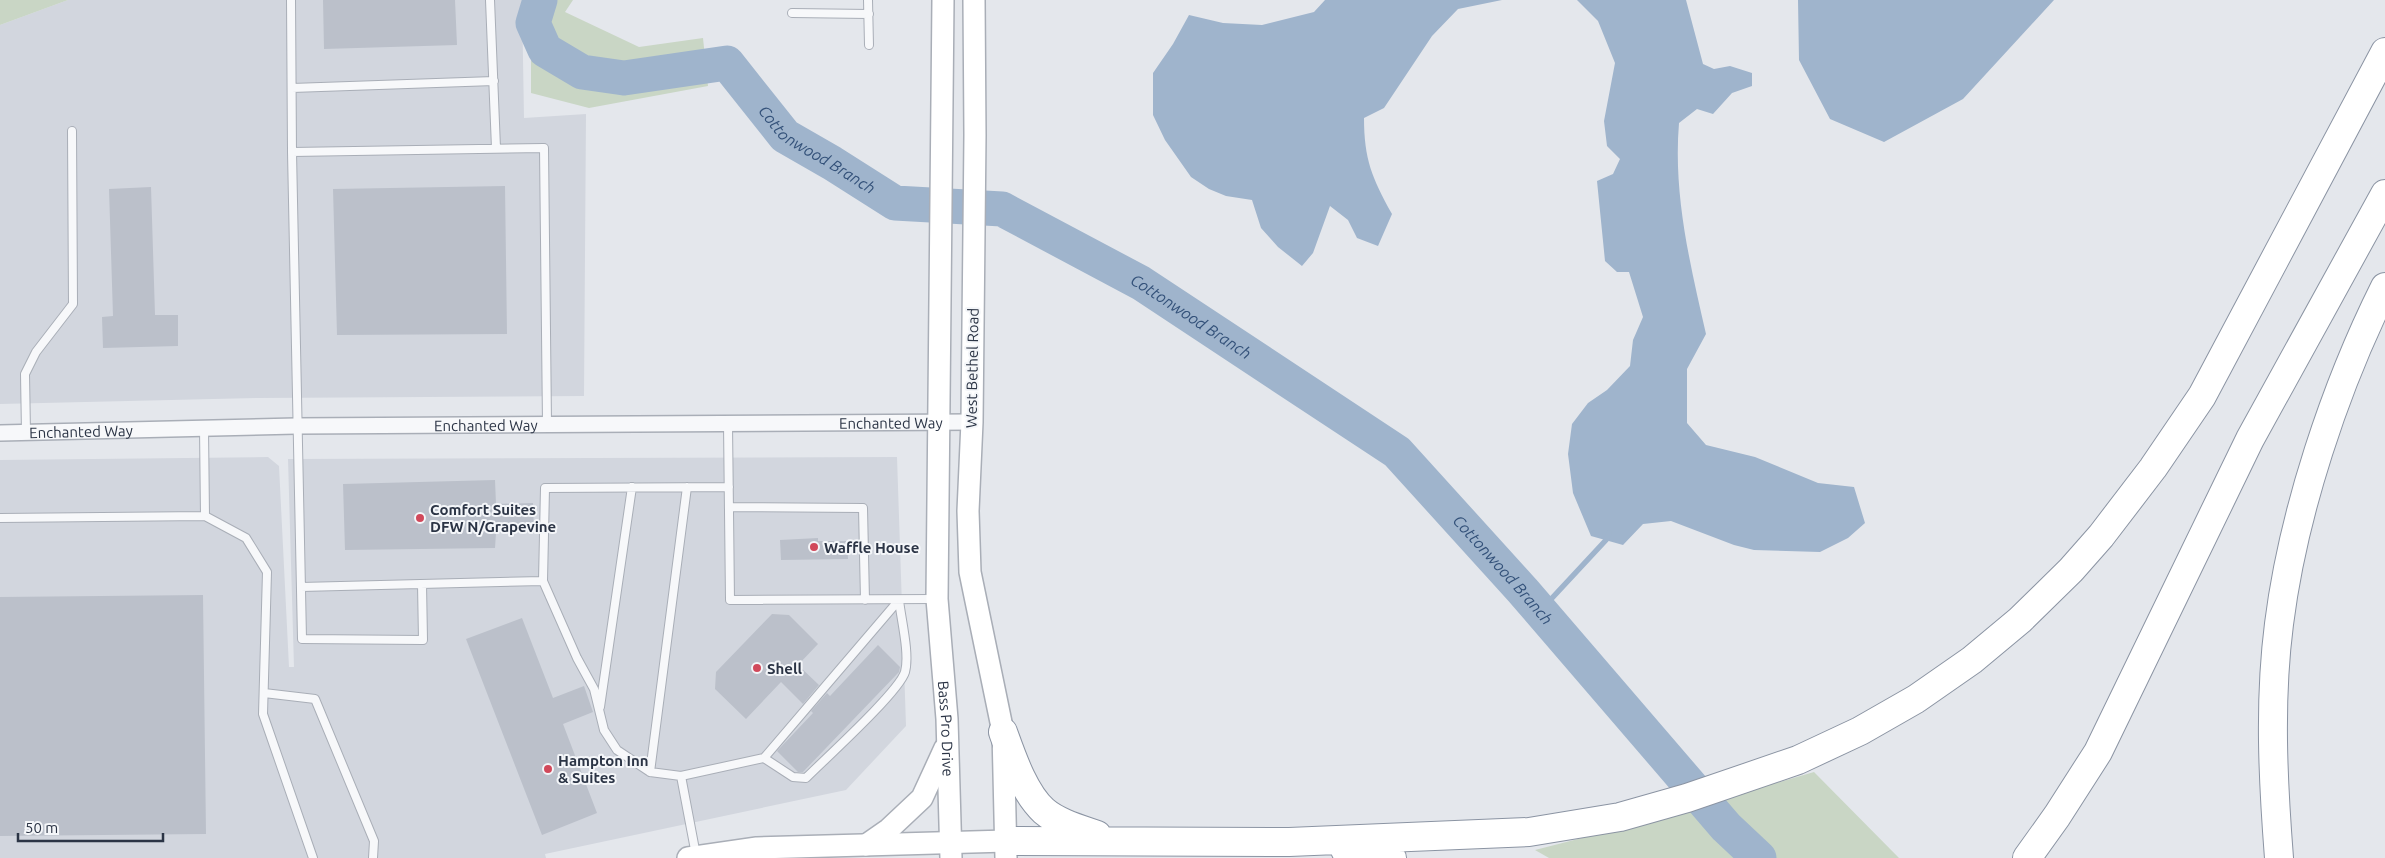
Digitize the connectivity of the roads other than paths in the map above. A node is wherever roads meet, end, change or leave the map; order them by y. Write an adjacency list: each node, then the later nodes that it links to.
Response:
1 (291, 0): 11 (lane)
2 (490, 0): 10 (lane)
3 (868, 0): 7 (lane)
4 (943, 0): 17 (main road)
5 (974, 0): 18 (main road, West Bethel Road)
6 (792, 13): 7 (lane)
7 (869, 14): 8 (lane)
8 (869, 45)
9 (2385, 52): 46 (highway)
10 (494, 81): 11 (lane); 13 (lane)
11 (292, 88): 14 (lane)
12 (72, 131): 23 (lane)
13 (496, 148): 14 (lane); 19 (lane)
14 (292, 152): 21 (lane)
15 (2385, 194): 53 (highway)
16 (2385, 287): 54 (highway)
17 (938, 422): 18 (street, Enchanted Way); 20 (street, Enchanted Way); 34 (main road)
18 (972, 422): 39 (main road, West Bethel Road)
19 (547, 424): 20 (street, Enchanted Way); 21 (street, Enchanted Way)
20 (728, 424): 27 (lane)
21 (296, 426): 22 (street, Enchanted Way); 33 (lane)
22 (204, 428): 23 (street, Enchanted Way); 29 (lane)
23 (26, 432): 24 (street, Enchanted Way)
24 (0, 433)
25 (632, 487): 26 (lane); 31 (lane); 38 (lane)
26 (687, 487): 27 (lane); 42 (lane)
27 (729, 487): 28 (lane)
28 (729, 506): 35 (lane); 35 (lane)
29 (205, 516): 30 (lane); 37 (lane)
30 (0, 518)
31 (543, 581): 32 (lane); 38 (lane)
32 (422, 584): 33 (lane); 33 (lane)
33 (301, 588)
34 (937, 599): 36 (lane); 40 (main road, Bass Pro Drive)
35 (865, 600): 36 (lane)
36 (899, 600): 41 (lane); 41 (lane)
37 (264, 693): 50 (lane); 51 (lane)
38 (600, 711): 42 (lane)
39 (1003, 732): 44 (highway); 47 (main road)
40 (947, 743): 45 (main road); 48 (main road, Bass Pro Drive)
41 (764, 758): 43 (lane)
42 (650, 772): 43 (lane)
43 (681, 776): 49 (lane)
44 (1110, 840): 46 (highway); 47 (highway)
45 (866, 845): 48 (main road); 49 (main road)
46 (1274, 847): 52 (highway)
47 (1006, 849): 48 (main road)
48 (951, 851)
49 (692, 857)
50 (312, 858)
51 (373, 858)
52 (1392, 858)
53 (2027, 858)
54 (2279, 858)

